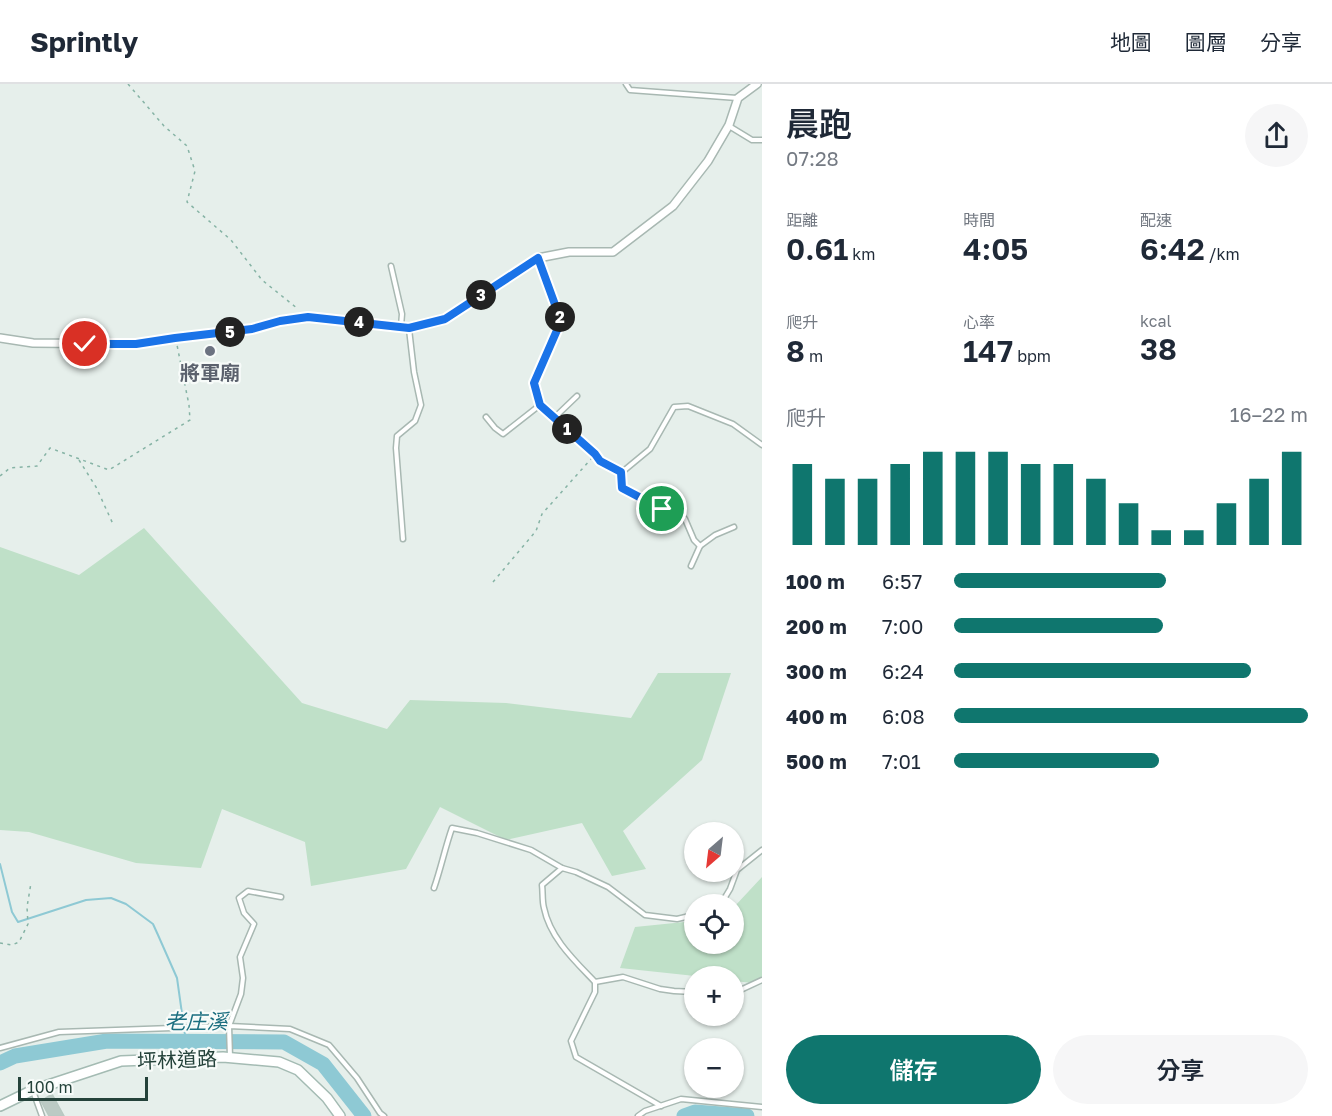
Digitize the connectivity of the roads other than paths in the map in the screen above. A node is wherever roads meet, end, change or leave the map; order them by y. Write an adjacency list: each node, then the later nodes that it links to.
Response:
1 (626, 84): 3 (lane)
2 (758, 84): 3 (street)
3 (738, 98): 4 (street)
4 (729, 125): 5 (lane); 6 (street)
5 (762, 140)
6 (538, 258): 8 (street); 11 (lane)
7 (391, 266): 8 (lane)
8 (405, 327): 9 (street); 17 (lane)
9 (0, 338)
10 (577, 396): 13 (lane)
11 (540, 405): 12 (lane); 13 (lane)
12 (486, 417)
13 (554, 418): 15 (lane)
14 (762, 444): 15 (lane)
15 (621, 472): 18 (lane)
16 (734, 527): 18 (lane)
17 (403, 539)
18 (700, 546): 19 (lane)
19 (691, 566)
20 (762, 850): 23 (lane)
21 (562, 868): 22 (lane); 25 (lane); 27 (lane)
22 (434, 888)
23 (727, 894)
24 (281, 897): 30 (lane)
25 (684, 917)
26 (762, 980): 28 (lane)
27 (595, 982): 29 (lane); 35 (lane)
28 (744, 989)
29 (684, 992)
30 (229, 1026): 31 (lane); 32 (lane); 39 (lane)
31 (0, 1048)
32 (230, 1058): 33 (street, 坪林道路); 38 (street, 坪林道路)
33 (33, 1090): 34 (street, 坪林道路); 37 (lane)
34 (0, 1106)
35 (661, 1106): 36 (lane); 40 (lane)
36 (762, 1107)
37 (42, 1116)
38 (340, 1116)
39 (384, 1116)
40 (638, 1116)

